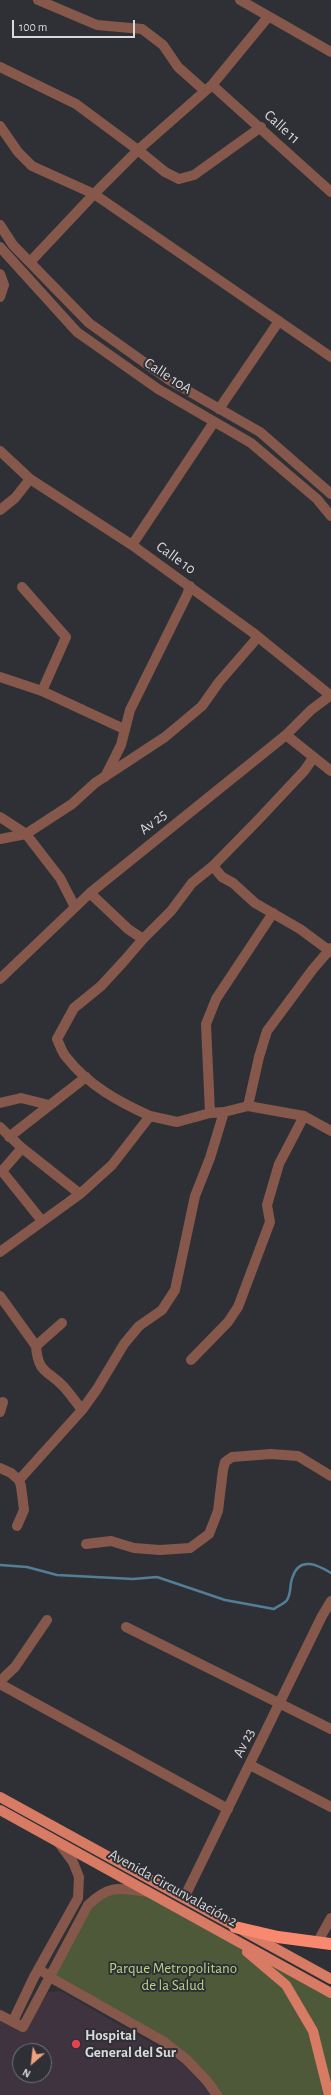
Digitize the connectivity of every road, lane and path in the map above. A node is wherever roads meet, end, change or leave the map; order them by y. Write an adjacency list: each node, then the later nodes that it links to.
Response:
1 (38, 0): 6 (street, Calle 11)
2 (240, 0): 3 (street)
3 (268, 17): 4 (street); 6 (street)
4 (331, 52)
5 (0, 67): 9 (street)
6 (209, 88): 8 (street, Calle 11); 9 (street)
7 (0, 126): 11 (street)
8 (261, 127): 9 (street); 10 (street, Calle 11)
9 (138, 150): 11 (street)
10 (331, 192)
11 (94, 194): 14 (street); 17 (street)
12 (0, 225): 14 (street, Calle 10A)
13 (0, 247): 20 (street, Calle 10A)
14 (30, 262): 19 (street, Calle 10A)
15 (0, 274): 16 (street)
16 (0, 297)
17 (279, 321): 18 (street); 19 (street)
18 (331, 357)
19 (220, 409): 23 (street, Calle 10A)
20 (214, 422): 25 (street, Calle 10A); 26 (street)
21 (2, 456): 22 (street, Calle 10)
22 (30, 479): 24 (street); 26 (street, Calle 10)
23 (331, 494)
24 (0, 510)
25 (331, 516)
26 (132, 544): 27 (street, Calle 10)
27 (190, 586): 29 (street, Calle 10); 33 (street)
28 (22, 587): 31 (street)
29 (258, 637): 32 (street, Calle 10); 37 (street)
30 (0, 677): 31 (street)
31 (42, 691): 33 (street)
32 (331, 695): 34 (street, Av 25)
33 (124, 730): 37 (street)
34 (286, 735): 35 (street); 42 (street, Av 25)
35 (314, 757): 36 (street); 41 (street)
36 (331, 771)
37 (105, 778): 39 (street)
38 (0, 817): 39 (street)
39 (26, 834): 40 (street); 43 (street)
40 (0, 839)
41 (213, 866): 44 (street); 45 (street)
42 (90, 892): 43 (street, Av 25); 45 (street)
43 (75, 907): 47 (street, Av 25)
44 (273, 913): 46 (street); 53 (street)
45 (143, 939): 48 (street)
46 (330, 950): 51 (street)
47 (0, 978)
48 (86, 1077): 50 (street); 54 (street)
49 (0, 1103): 50 (street)
50 (49, 1105): 58 (street)
51 (248, 1106): 52 (street); 55 (street)
52 (224, 1112): 53 (street); 67 (street)
53 (210, 1113): 54 (street)
54 (150, 1116): 60 (street)
55 (304, 1116): 57 (street); 66 (street)
56 (0, 1126): 58 (street)
57 (331, 1131)
58 (9, 1137): 59 (street)
59 (22, 1148): 60 (street); 61 (street)
60 (80, 1194): 61 (street)
61 (42, 1221): 62 (street)
62 (0, 1252)
63 (0, 1296): 65 (street)
64 (62, 1323): 65 (street)
65 (36, 1346): 67 (street)
66 (191, 1360)
67 (82, 1410): 70 (street)
68 (0, 1468): 70 (street)
69 (331, 1476): 72 (street)
70 (19, 1480): 71 (street)
71 (17, 1526)
72 (86, 1544)
73 (331, 1601): 78 (street, Av 23)
74 (47, 1620): 76 (street)
75 (126, 1627): 78 (street)
76 (0, 1681)
77 (0, 1684): 83 (street)
78 (280, 1703): 79 (street); 80 (street, Av 23)
79 (331, 1729)
80 (250, 1765): 82 (street); 83 (street, Av 23)
81 (0, 1797): 87 (main road, Avenida Circunvalación 2)
82 (331, 1807)
83 (228, 1809): 87 (street, Av 23)
84 (0, 1810): 85 (main road, Avenida Circunvalación 2)
85 (58, 1843): 86 (main road, Avenida Circunvalación 2); 92 (street)
86 (148, 1892): 89 (main road, Avenida Circunvalación 2); 93 (street)
87 (184, 1898): 89 (main road, Avenida Circunvalación 2)
88 (331, 1918): 90 (street)
89 (232, 1931): 90 (highway); 94 (main road, Avenida Circunvalación 2); 95 (main road, Avenida Circunvalación 2); 99 (main road)
90 (317, 1943): 91 (highway)
91 (331, 1944)
92 (39, 1968): 93 (street); 97 (street)
93 (50, 1976): 97 (street); 98 (street)
94 (331, 1979)
95 (331, 1993)
96 (0, 2015): 97 (street)
97 (13, 2021)
98 (217, 2095)
99 (329, 2095)

